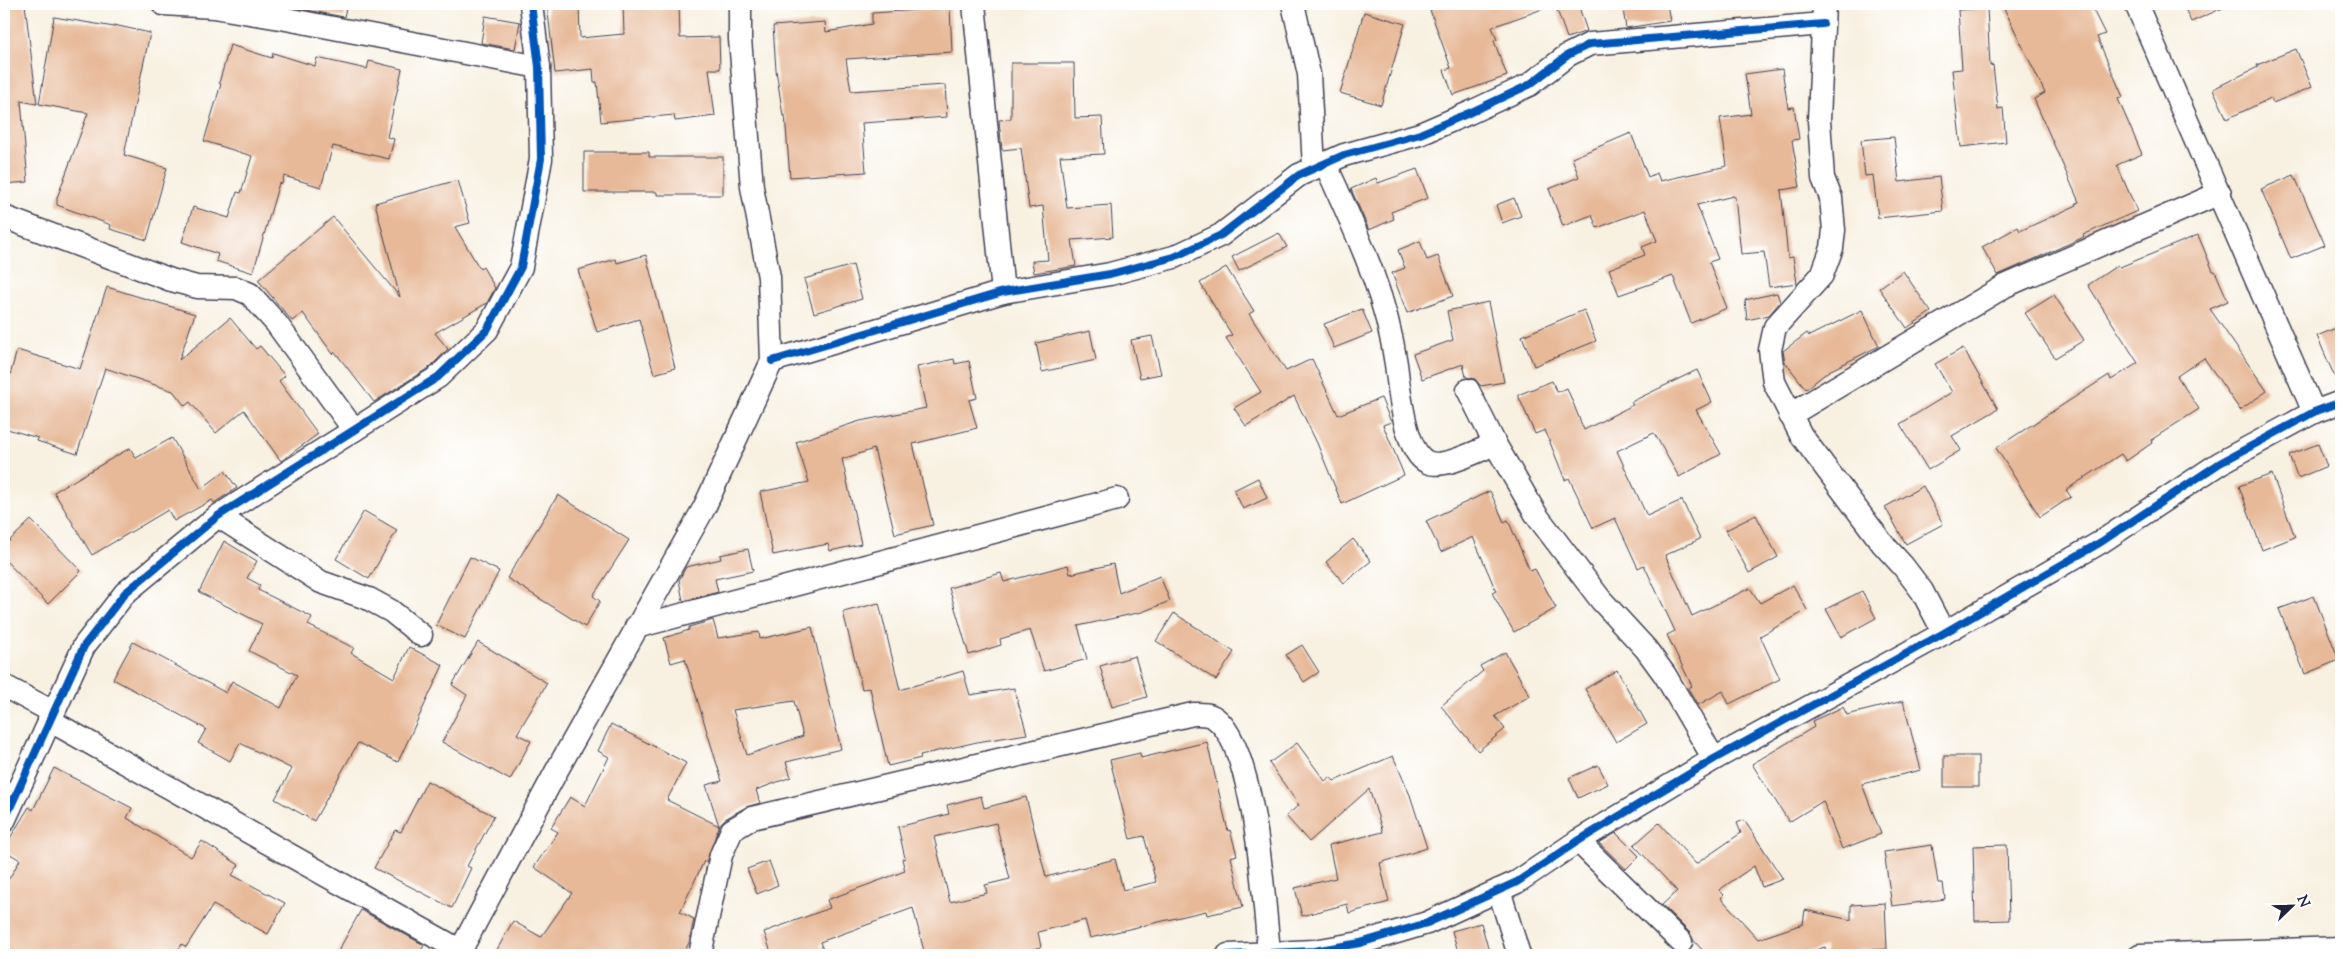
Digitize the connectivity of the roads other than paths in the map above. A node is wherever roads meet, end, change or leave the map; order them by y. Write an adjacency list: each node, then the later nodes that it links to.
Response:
1 (163, 4): 8 (street)
2 (531, 4): 8 (street)
3 (740, 4): 13 (street)
4 (974, 4): 12 (street)
5 (1294, 4): 9 (street)
6 (2136, 4): 10 (street)
7 (1823, 14): 9 (street); 17 (street)
8 (539, 67): 18 (street)
9 (1320, 166): 12 (street); 19 (street)
10 (2220, 194): 16 (street); 17 (street)
11 (4, 218): 18 (street)
12 (1003, 292): 13 (street)
13 (772, 361): 22 (street)
14 (1468, 390): 19 (street)
15 (2341, 402): 16 (street)
16 (2314, 412): 23 (street)
17 (1790, 415): 23 (street)
18 (354, 430): 21 (street)
19 (1495, 444): 27 (street)
20 (1117, 499): 22 (street)
21 (218, 516): 24 (street); 26 (street)
22 (636, 627): 33 (street)
23 (1944, 633): 27 (street)
24 (421, 635)
25 (4, 686): 26 (street)
26 (51, 716): 28 (street); 33 (street)
27 (1714, 759): 29 (street)
28 (4, 821)
29 (1578, 841): 30 (street); 31 (street)
30 (1499, 890): 34 (street); 37 (street)
31 (1681, 942)
32 (2341, 948): 38 (street)
33 (460, 953)
34 (1281, 953): 35 (street); 36 (street)
35 (700, 955)
36 (1228, 955)
37 (1519, 955)
38 (2140, 955)

